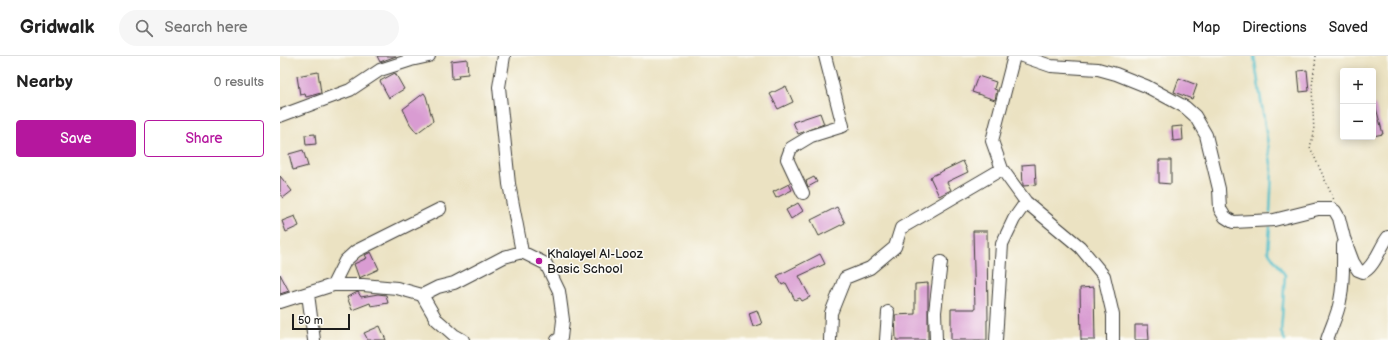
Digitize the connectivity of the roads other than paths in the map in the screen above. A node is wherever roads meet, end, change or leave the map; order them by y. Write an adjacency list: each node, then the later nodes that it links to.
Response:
1 (429, 56): 6 (street)
2 (504, 56): 14 (street)
3 (825, 56): 9 (street)
4 (1014, 56): 8 (street)
5 (1022, 56): 12 (street)
6 (409, 58): 7 (street)
7 (280, 116)
8 (1002, 169): 10 (street); 24 (street)
9 (803, 193)
10 (1026, 202): 27 (street); 28 (street)
11 (440, 209): 16 (street)
12 (1344, 238): 13 (street); 29 (street)
13 (1388, 238)
14 (522, 252): 18 (street); 23 (street)
15 (940, 262): 26 (street)
16 (333, 285): 17 (street); 18 (street)
17 (308, 294): 19 (street); 21 (street)
18 (422, 295): 22 (street)
19 (280, 302)
20 (888, 312): 25 (street)
21 (314, 340)
22 (463, 340)
23 (557, 340)
24 (830, 340)
25 (886, 340)
26 (936, 340)
27 (996, 340)
28 (1113, 340)
29 (1327, 340)

